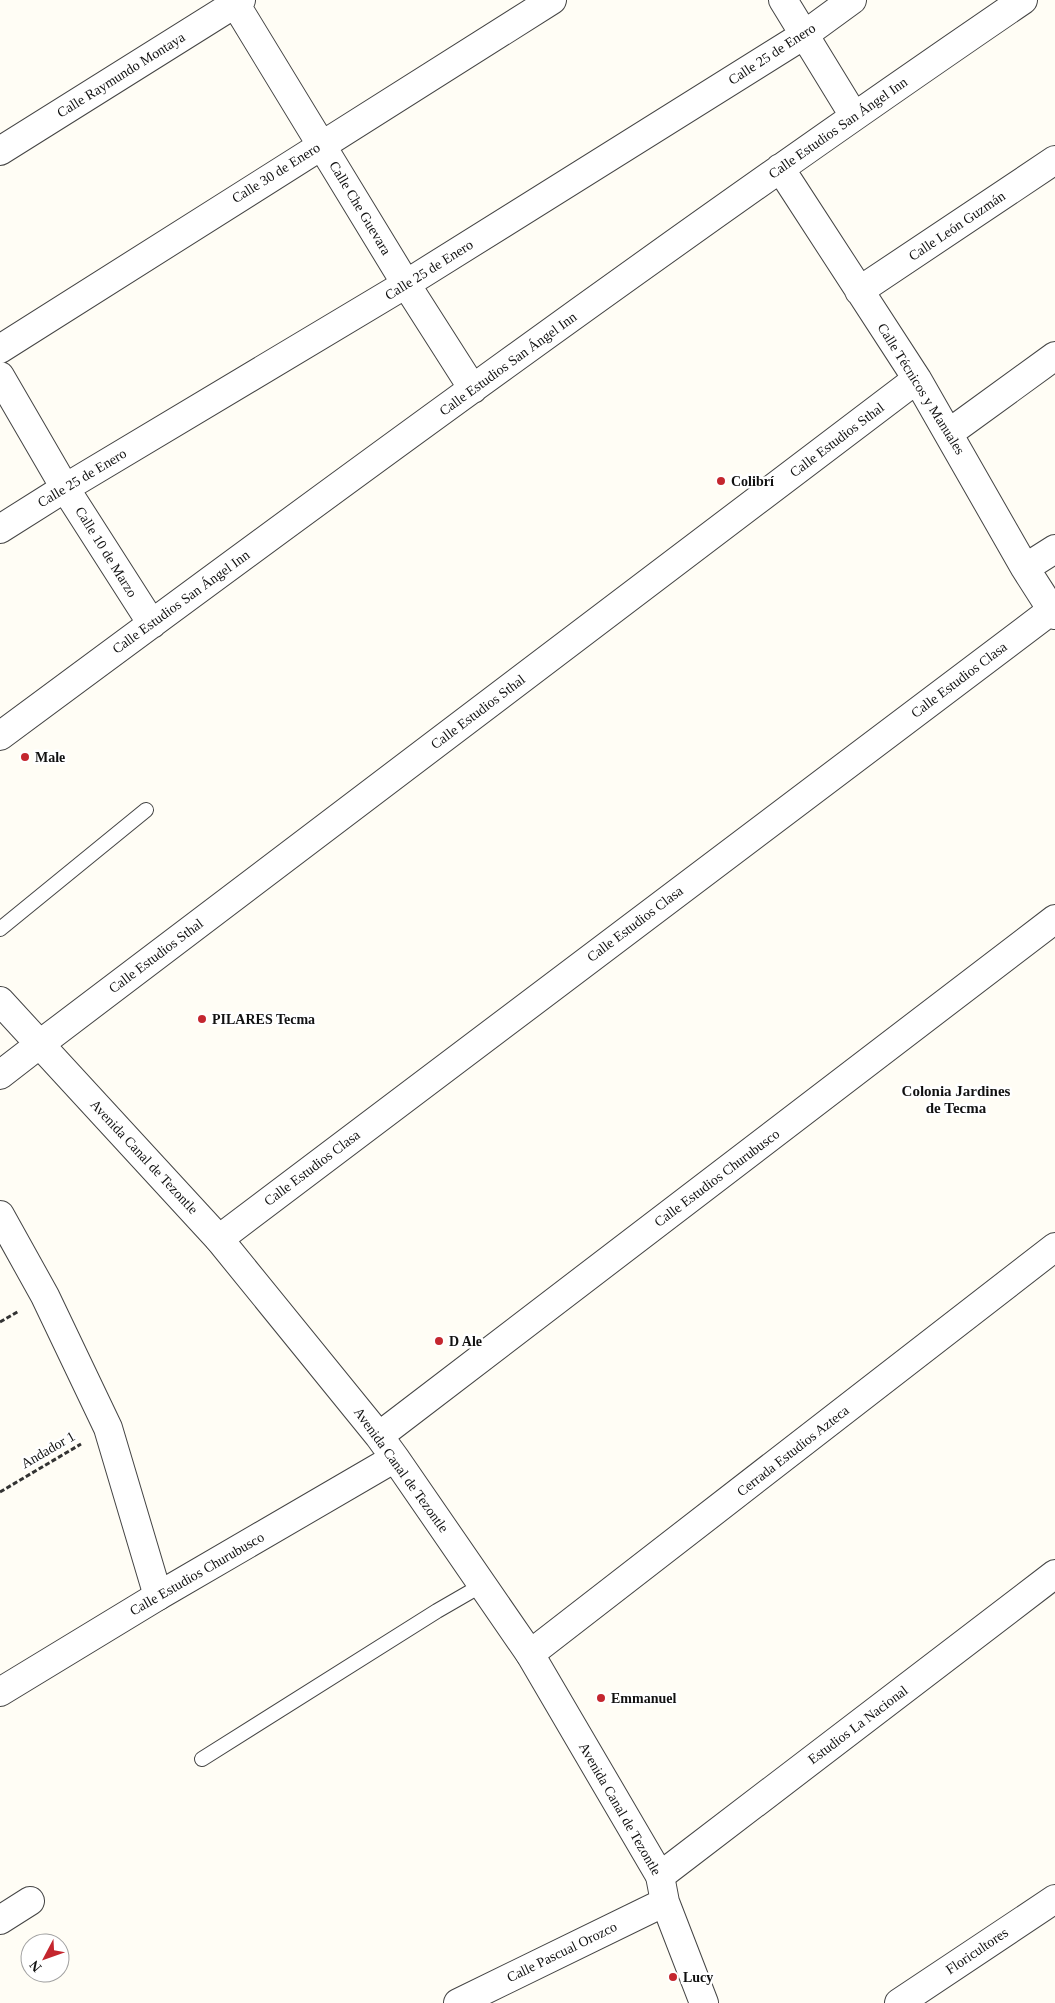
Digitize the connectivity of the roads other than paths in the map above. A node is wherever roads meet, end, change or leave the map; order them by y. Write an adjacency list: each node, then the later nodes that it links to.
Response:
1 (552, 0): 8 (street, Calle 30 de Enero)
2 (783, 0): 6 (street)
3 (852, 0): 6 (street, Calle 25 de Enero)
4 (1023, 0): 7 (street, Calle Estudios San Ángel Inn)
5 (237, 1): 8 (street, Calle Che Guevara); 9 (street, Calle Raymundo Montaya)
6 (804, 35): 7 (street); 12 (street, Calle 25 de Enero)
7 (854, 116): 11 (street, Calle Estudios San Ángel Inn)
8 (322, 144): 12 (street, Calle Che Guevara); 14 (street, Calle 30 de Enero)
9 (0, 151)
10 (1055, 160): 13 (street, Calle León Guzmán)
11 (780, 168): 13 (street, Calle Técnicos y Manuales); 18 (street, Calle Estudios San Ángel Inn)
12 (406, 284): 18 (street, Calle Che Guevara); 20 (street, Calle 25 de Enero)
13 (859, 291): 17 (street, Calle Técnicos y Manuales)
14 (0, 348)
15 (1055, 356): 19 (street)
16 (0, 376): 20 (street, Calle 10 de Marzo)
17 (917, 379): 19 (street, Calle Técnicos y Manuales); 31 (street, Calle Estudios Sthal)
18 (473, 388): 25 (street, Calle Estudios San Ángel Inn)
19 (949, 433): 23 (street, Calle Técnicos y Manuales)
20 (65, 488): 21 (street, Calle 25 de Enero); 25 (street, Calle 10 de Marzo)
21 (0, 529)
22 (1055, 549): 23 (street)
23 (1025, 568): 24 (street, Calle Técnicos y Manuales)
24 (1053, 612): 34 (street, Calle Estudios Clasa)
25 (152, 624): 26 (street, Calle Estudios San Ángel Inn)
26 (0, 736)
27 (146, 810): 29 (lane)
28 (1055, 919): 36 (street, Calle Estudios Churubusco)
29 (0, 930)
30 (0, 1001): 31 (street, Avenida Canal de Tezontle)
31 (40, 1044): 32 (street, Calle Estudios Sthal); 34 (street, Avenida Canal de Tezontle)
32 (0, 1075)
33 (0, 1215): 40 (street)
34 (219, 1239): 36 (street, Avenida Canal de Tezontle)
35 (1055, 1247): 41 (street, Cerrada Estudios Azteca)
36 (379, 1436): 37 (street, Avenida Canal de Tezontle)
37 (396, 1458): 39 (street, Avenida Canal de Tezontle); 40 (street, Calle Estudios Churubusco)
38 (1055, 1574): 44 (street, Estudios La Nacional)
39 (482, 1585): 41 (street, Avenida Canal de Tezontle); 43 (lane)
40 (158, 1596): 42 (street, Calle Estudios Churubusco)
41 (530, 1654): 44 (street, Avenida Canal de Tezontle)
42 (0, 1692)
43 (202, 1759)
44 (663, 1889): 48 (street, Calle Pascual Orozco); 49 (street, Avenida Canal de Tezontle)
45 (1055, 1899): 50 (street, Floricultores)
46 (30, 1901): 47 (street)
47 (0, 1920)
48 (458, 2003)
49 (704, 2003)
50 (899, 2003)

